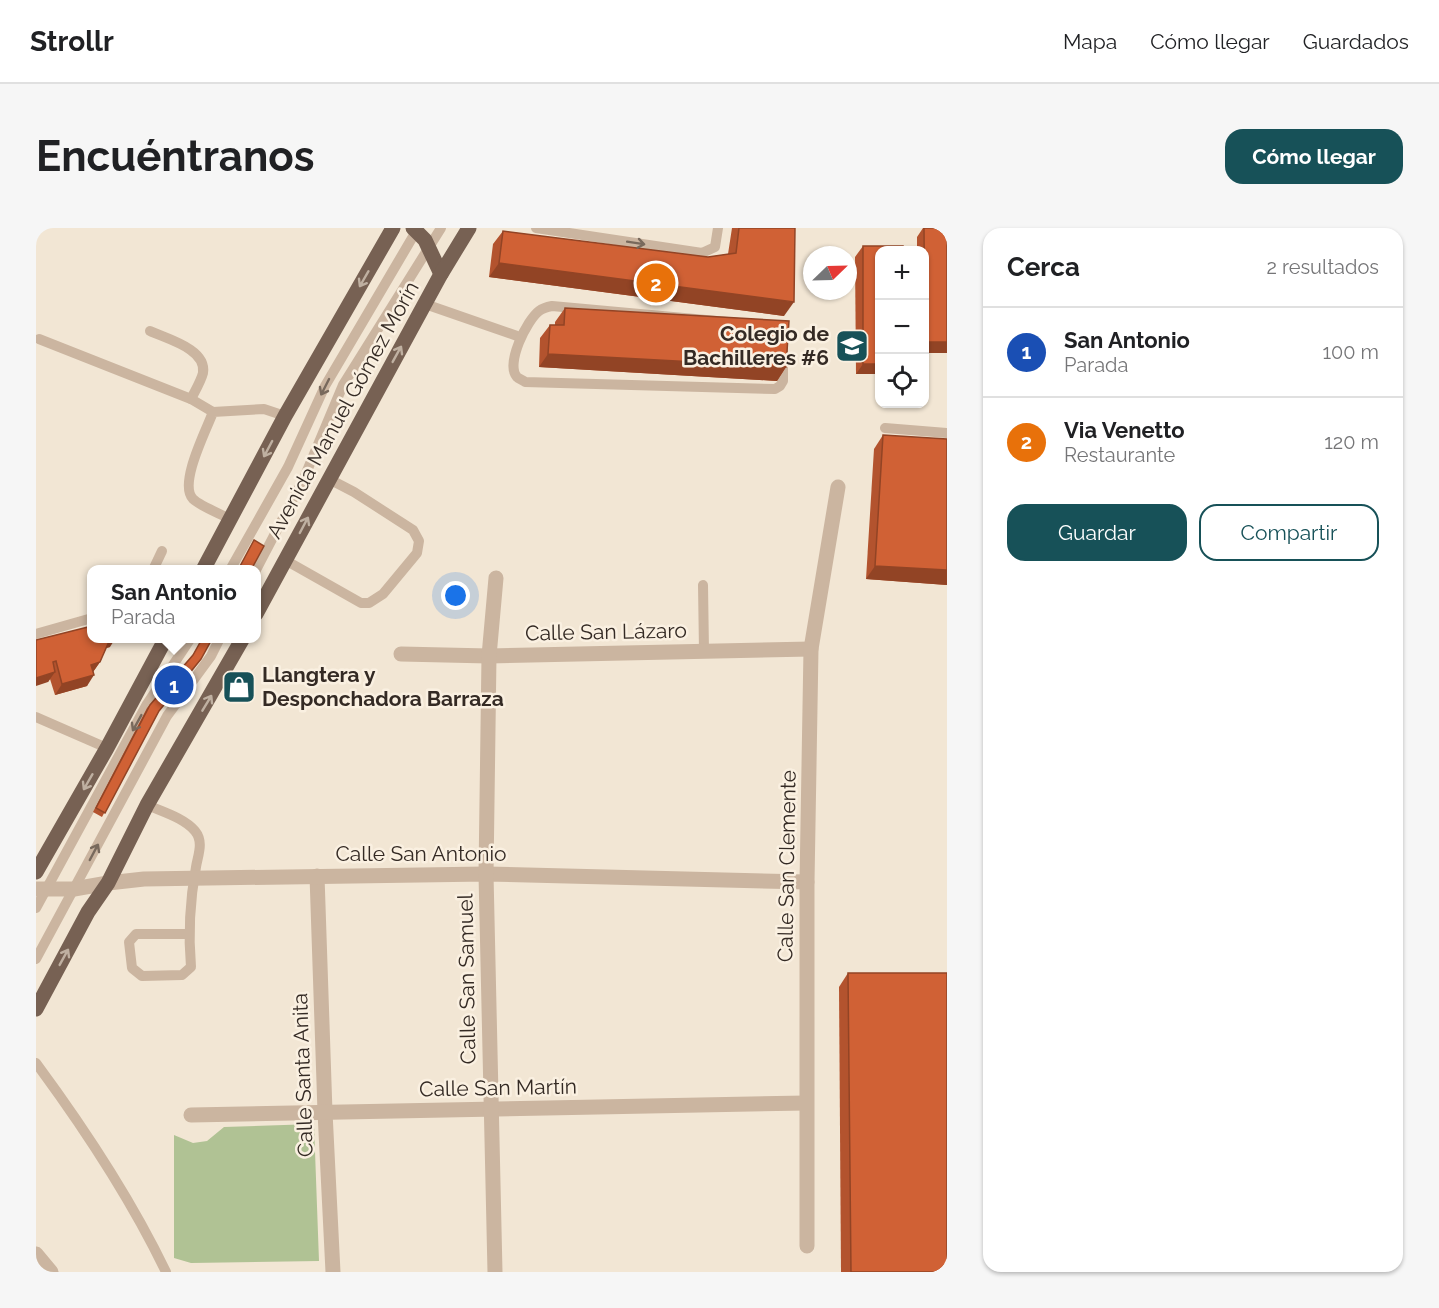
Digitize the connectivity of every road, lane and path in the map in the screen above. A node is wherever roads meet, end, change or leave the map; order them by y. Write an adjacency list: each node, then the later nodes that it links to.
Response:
1 (393, 228): 15 (main road, one-way to 15)
2 (441, 228): 7 (lane)
3 (469, 228): 8 (main road, Avenida Manuel Gómez Morín)
4 (536, 228): 5 (lane, one-way to 5)
5 (718, 228)
6 (416, 229): 7 (main road); 25 (lane, one-way to 25)
7 (429, 248): 8 (main road); 26 (lane)
8 (441, 274): 9 (main road, Avenida Manuel Gómez Morín)
9 (425, 304): 11 (lane); 18 (main road, Avenida Manuel Gómez Morín, one-way to 9)
10 (150, 332): 13 (lane)
11 (520, 337): 11 (lane)
12 (39, 339): 13 (lane)
13 (191, 399): 14 (lane)
14 (213, 411): 15 (lane); 20 (lane)
15 (285, 416): 20 (main road, one-way to 20)
16 (885, 428): 17 (lane)
17 (947, 433)
18 (329, 479): 22 (main road, Avenida Manuel Gómez Morín, one-way to 18); 22 (lane)
19 (838, 488): 36 (street, Calle San Clemente)
20 (230, 519): 24 (main road)
21 (162, 551): 23 (lane)
22 (285, 560): 29 (main road, Avenida Manuel Gómez Morín)
23 (155, 565)
24 (206, 565)
25 (233, 565)
26 (259, 565)
27 (496, 578): 39 (street, Calle San Samuel)
28 (704, 585): 37 (lane)
29 (261, 605)
30 (87, 619): 31 (lane)
31 (36, 634)
32 (164, 643): 41 (main road)
33 (188, 643): 49 (lane, one-way to 49)
34 (218, 643): 50 (lane, one-way to 34)
35 (241, 643): 42 (main road, one-way to 35)
36 (812, 649): 37 (street, Calle San Lázaro); 47 (street, Calle San Clemente)
37 (704, 651): 39 (street, Calle San Lázaro)
38 (401, 654): 39 (street, Calle San Lázaro)
39 (489, 656): 44 (street, Calle San Samuel)
40 (36, 717): 41 (lane)
41 (107, 748): 43 (main road, one-way to 43)
42 (147, 805): 46 (lane); 48 (main road)
43 (36, 872)
44 (486, 874): 45 (street, Calle San Antonio); 47 (street, Calle San Antonio); 57 (street, Calle San Samuel)
45 (317, 876): 46 (street, Calle San Antonio); 58 (street, Calle Santa Anita)
46 (194, 879): 48 (street, Calle San Antonio); 52 (lane)
47 (807, 882): 56 (street, Calle San Clemente)
48 (108, 883): 50 (street, Calle San Antonio); 54 (main road, one-way to 48)
49 (41, 889): 50 (street, Calle San Antonio); 51 (lane)
50 (74, 889): 53 (lane)
51 (36, 908)
52 (188, 934): 52 (lane)
53 (36, 959)
54 (36, 1009)
55 (36, 1063): 63 (lane)
56 (806, 1103): 57 (street, Calle San Martín); 60 (street, Calle San Clemente)
57 (490, 1109): 58 (street, Calle San Martín); 65 (street, Calle San Samuel)
58 (325, 1112): 59 (street, Calle San Martín); 64 (street, Calle Santa Anita)
59 (191, 1115)
60 (807, 1246)
61 (36, 1254): 62 (street)
62 (51, 1272)
63 (165, 1272)
64 (333, 1272)
65 (495, 1272)

